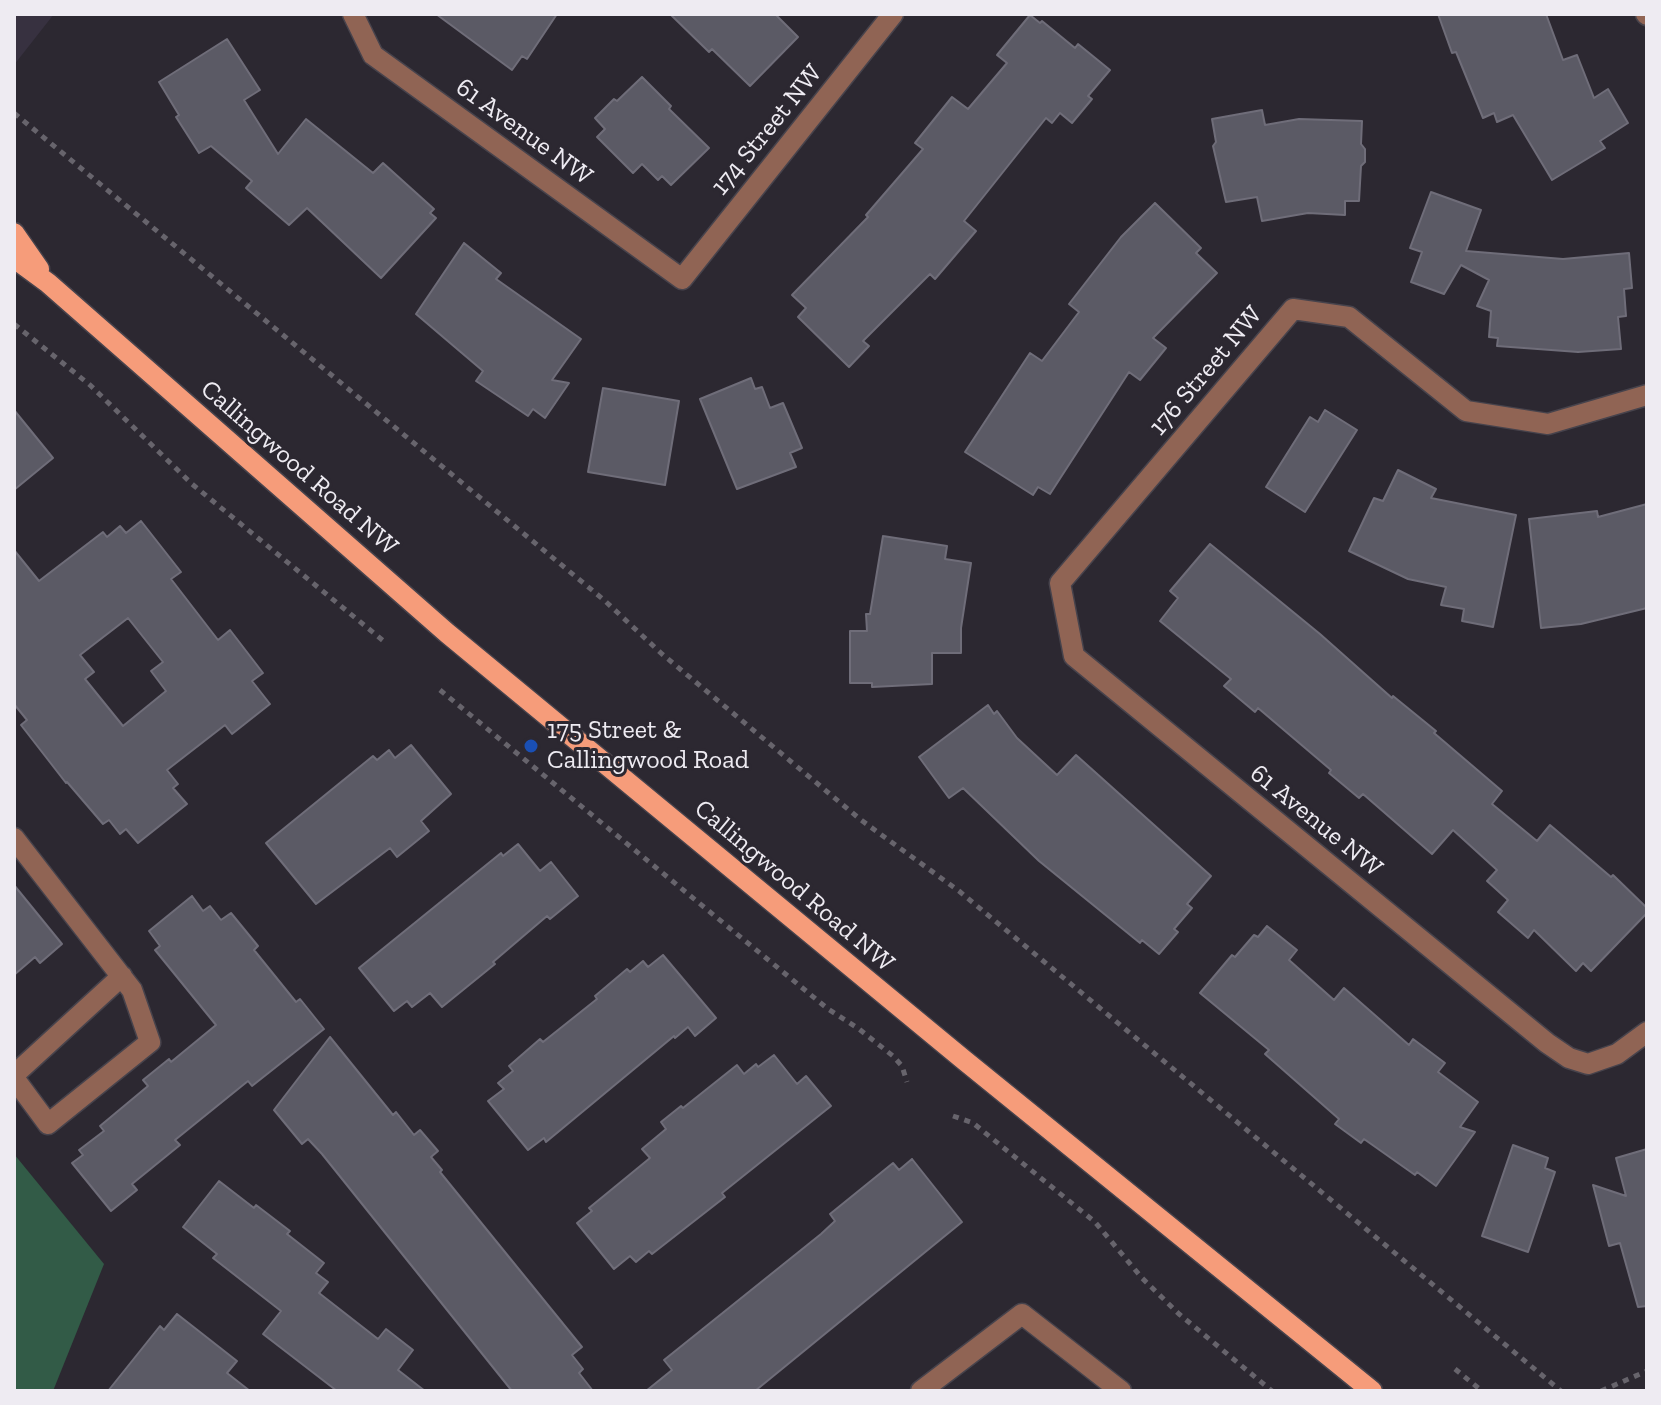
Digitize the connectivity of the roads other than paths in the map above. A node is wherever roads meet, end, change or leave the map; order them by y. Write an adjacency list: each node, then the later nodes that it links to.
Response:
1 (353, 14): 5 (street, 61 Avenue NW)
2 (893, 14): 5 (street, 174 Street NW)
3 (14, 233): 6 (main road, Callingwood Road NW)
4 (14, 258): 6 (main road, Callingwood Road NW)
5 (682, 279)
6 (48, 283): 13 (main road, Callingwood Road NW)
7 (1647, 395): 8 (street, 176 Street NW)
8 (1060, 583): 11 (street, 61 Avenue NW)
9 (14, 838): 10 (street)
10 (122, 976): 12 (street); 12 (street)
11 (1647, 1032)
12 (14, 1076)
13 (1370, 1390)
14 (921, 1391): 15 (street)
15 (1121, 1391)

